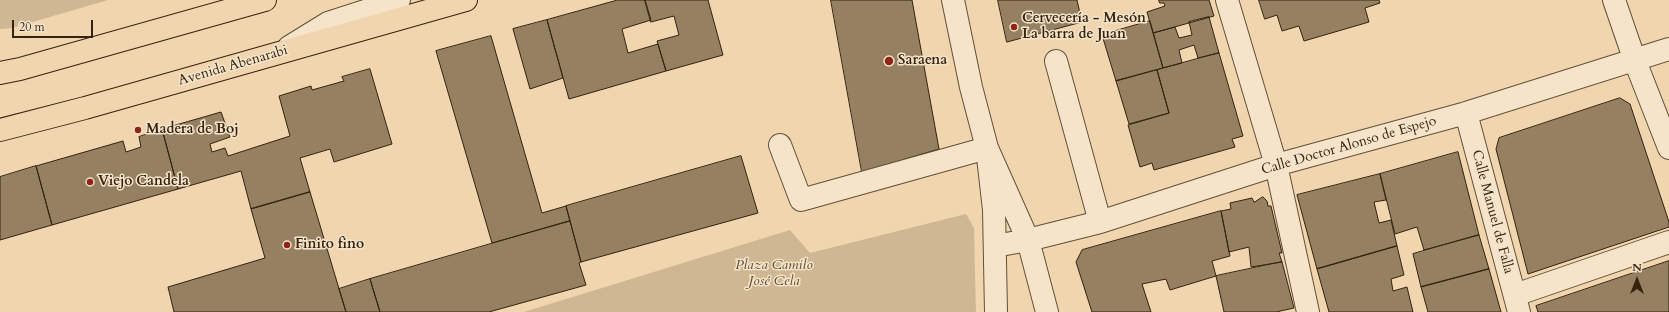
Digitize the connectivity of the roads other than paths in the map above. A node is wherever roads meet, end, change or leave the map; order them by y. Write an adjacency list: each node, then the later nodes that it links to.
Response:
1 (266, 0): 11 (main road)
2 (399, 0): 8 (street)
3 (466, 0): 8 (main road, Avenida Abenarabi)
4 (953, 0): 15 (street)
5 (1226, 0): 17 (street)
6 (1614, 0): 10 (street)
7 (1669, 49): 10 (street, Calle Doctor Alonso de Espejo)
8 (277, 54): 13 (main road, Avenida Abenarabi)
9 (1056, 61): 18 (street)
10 (1635, 61): 12 (street, Calle Doctor Alonso de Espejo); 16 (street)
11 (0, 73)
12 (1466, 113): 17 (street, Calle Doctor Alonso de Espejo); 22 (street, Calle Manuel de Falla)
13 (0, 130)
14 (780, 145): 15 (street)
15 (987, 148): 19 (street); 21 (street)
16 (1669, 148)
17 (1276, 165): 18 (street, Calle Doctor Alonso de Espejo); 25 (street)
18 (1100, 222): 19 (street, Calle Doctor Alonso de Espejo)
19 (1028, 240): 21 (street, Calle Doctor Alonso de Espejo); 24 (street)
20 (1669, 242): 22 (street)
21 (995, 246): 23 (street)
22 (1517, 304)
23 (996, 312)
24 (1047, 312)
25 (1308, 312)

